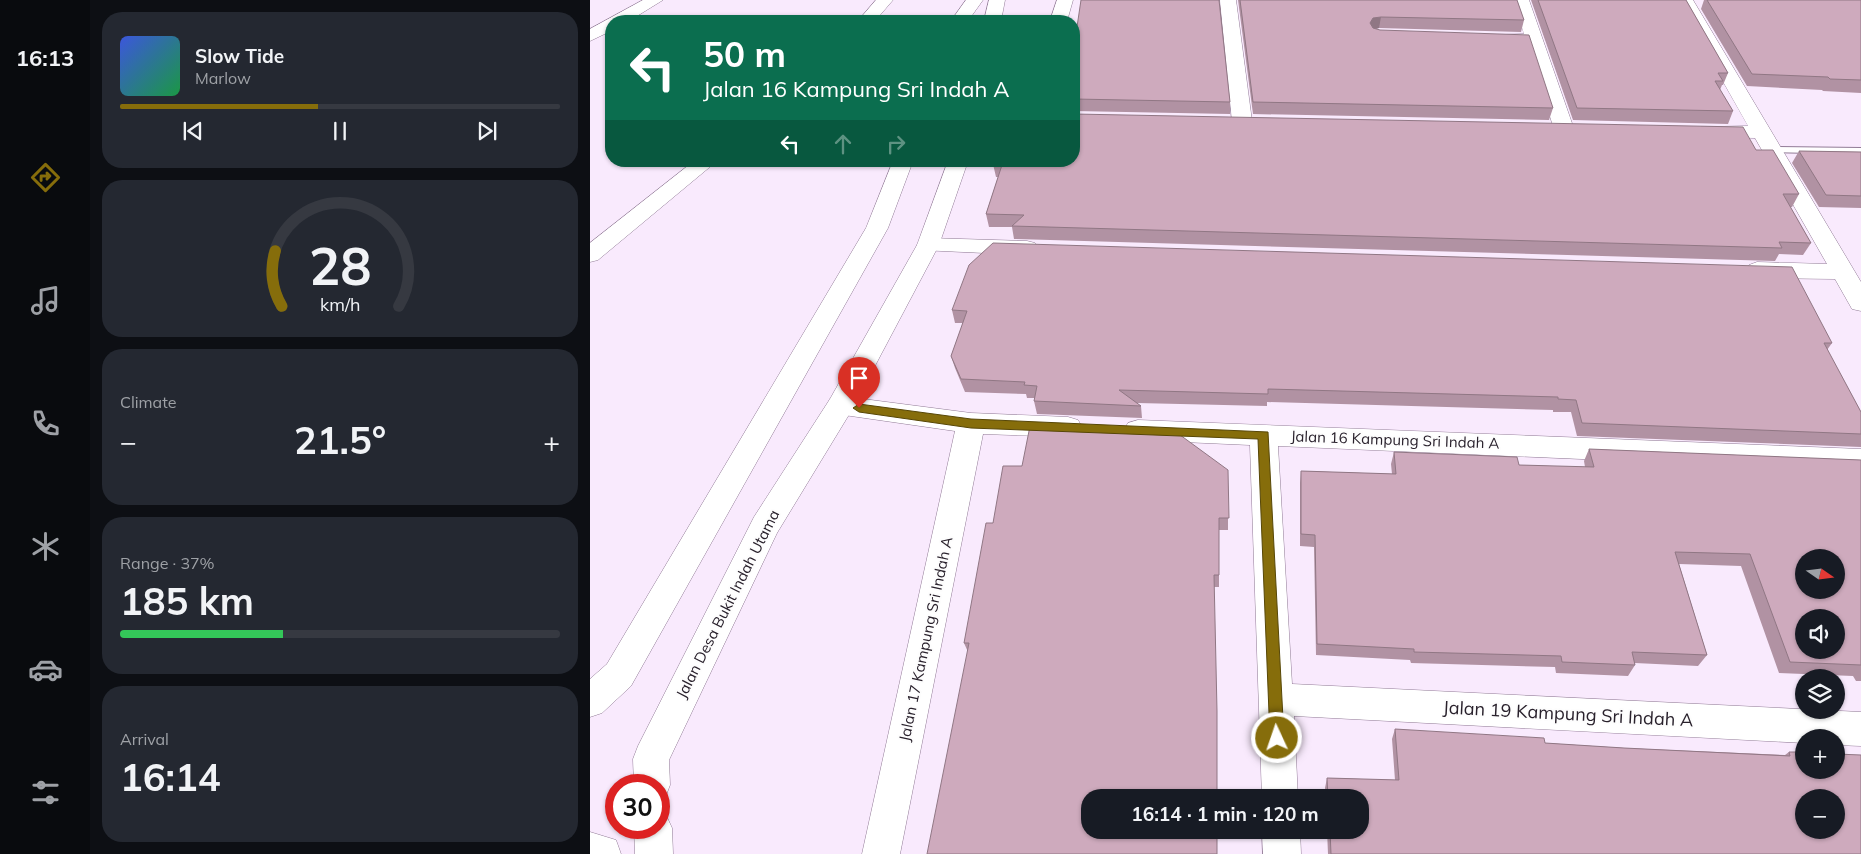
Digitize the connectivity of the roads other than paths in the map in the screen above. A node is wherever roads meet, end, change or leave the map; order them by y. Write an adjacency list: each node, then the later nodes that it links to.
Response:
1 (655, 0): 9 (main road)
2 (885, 0): 10 (main road)
3 (975, 0): 11 (main road)
4 (997, 0): 12 (main road)
5 (1065, 0): 13 (main road)
6 (1228, 0): 18 (main road)
7 (1521, 0): 17 (main road)
8 (1685, 0): 21 (main road)
9 (628, 15)
10 (871, 15)
11 (964, 15)
12 (994, 15)
13 (1061, 15)
14 (605, 27): 15 (main road)
15 (590, 36)
16 (1476, 38): 17 (main road)
17 (1535, 40): 19 (main road)
18 (1222, 121)
19 (1584, 129)
20 (1692, 131): 21 (main road)
21 (1762, 132): 22 (main road)
22 (1772, 150): 23 (lane); 31 (main road)
23 (1861, 151)
24 (700, 167): 29 (main road)
25 (901, 167): 38 (main road)
26 (956, 167): 27 (main road, Jalan Desa Bukit Indah Utama)
27 (928, 245): 28 (main road); 33 (main road, Jalan Desa Bukit Indah Utama)
28 (1048, 249)
29 (590, 255)
30 (1734, 269): 31 (main road)
31 (1843, 272): 32 (main road)
32 (1861, 303)
33 (840, 406): 34 (main road, Jalan 16 Kampung Sri Indah A); 40 (main road, Jalan Desa Bukit Indah Utama)
34 (971, 424): 35 (main road, Jalan 16 Kampung Sri Indah A); 47 (main road, Jalan 17 Kampung Sri Indah A)
35 (1264, 435): 36 (main road, Jalan 16 Kampung Sri Indah A); 37 (main road)
36 (1861, 460)
37 (1275, 699): 39 (main road, Jalan 19 Kampung Sri Indah A); 41 (main road)
38 (590, 701)
39 (1861, 729)
40 (652, 774)
41 (1280, 789)
42 (653, 839): 46 (main road)
43 (1281, 839): 48 (main road)
44 (590, 851): 45 (main road)
45 (602, 854)
46 (654, 854)
47 (881, 854)
48 (1282, 854)

